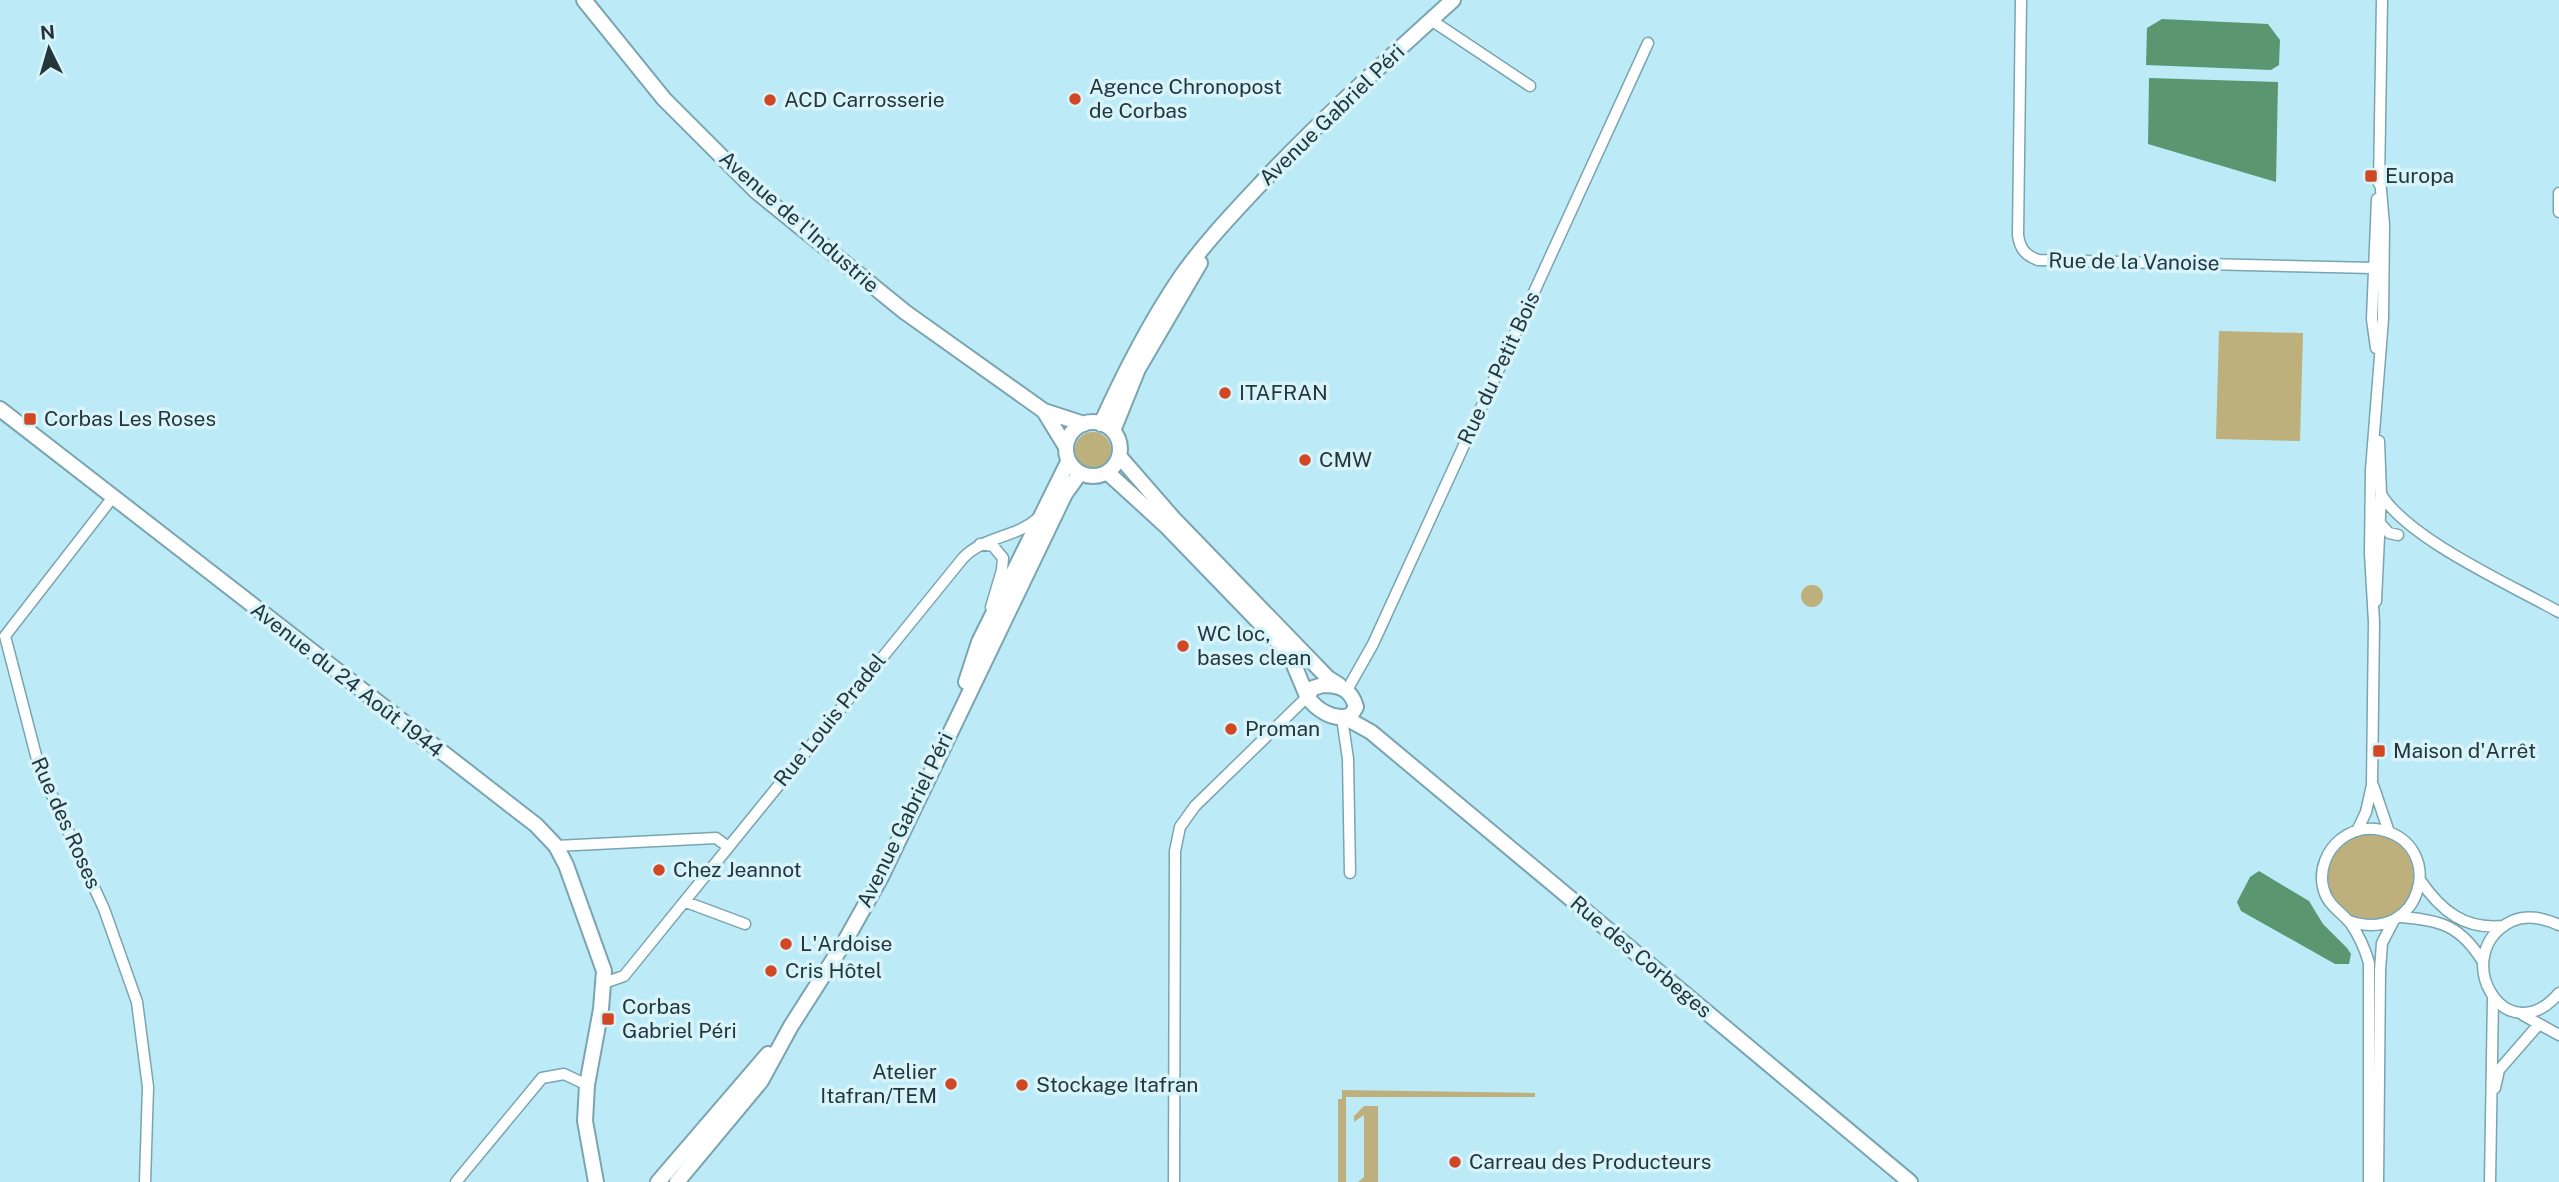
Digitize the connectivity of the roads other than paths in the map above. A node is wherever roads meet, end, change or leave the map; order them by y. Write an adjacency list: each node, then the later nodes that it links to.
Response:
1 (583, 0): 14 (street, Avenue de l'Industrie)
2 (1453, 0): 5 (street, Avenue Gabriel Péri)
3 (2021, 0): 11 (street, Rue de la Vanoise)
4 (2382, 0): 8 (street)
5 (1431, 20): 7 (street); 17 (street, Avenue Gabriel Péri)
6 (1648, 43): 36 (street, Rue du Petit Bois)
7 (1530, 86)
8 (2380, 178): 11 (street); 12 (street)
9 (2559, 193): 10 (street)
10 (2559, 212)
11 (2373, 268): 12 (street)
12 (2378, 362): 15 (street)
13 (0, 409): 24 (street, Avenue du 24 Août 1944)
14 (1044, 411): 16 (street, Avenue de l'Industrie); 18 (street, Avenue de l'Industrie)
15 (2377, 421): 20 (street); 23 (street)
16 (1084, 424): 17 (street); 18 (street)
17 (1107, 427): 19 (street)
18 (1067, 454): 22 (street); 25 (street, Avenue Gabriel Péri)
19 (1119, 456): 21 (street); 36 (street)
20 (2371, 470): 27 (street); 32 (street)
21 (1107, 472): 22 (street); 37 (street)
22 (1080, 473): 39 (street, Avenue Gabriel Péri)
23 (2381, 494): 26 (street); 27 (street)
24 (113, 497): 43 (street, Avenue du 24 Août 1944); 64 (street, Rue des Roses)
25 (1043, 514): 30 (street, Rue Louis Pradel); 35 (street, Avenue Gabriel Péri)
26 (2402, 520): 27 (street); 29 (street)
27 (2381, 525): 28 (street); 31 (street); 32 (street)
28 (2398, 535): 29 (street); 31 (street)
29 (2424, 536): 33 (street)
30 (980, 544): 35 (street); 44 (street, Rue Louis Pradel)
31 (2380, 546): 34 (street)
32 (2370, 553): 34 (street)
33 (2559, 611)
34 (2374, 622): 40 (street)
35 (979, 642): 39 (street, Avenue Gabriel Péri)
36 (1343, 687): 37 (street); 38 (street, Rue des Corbeges)
37 (1307, 697): 38 (street); 70 (street)
38 (1347, 714): 45 (street); 71 (street, Rue des Corbeges)
39 (953, 722): 59 (street, Avenue Gabriel Péri)
40 (2372, 785): 41 (street); 42 (street)
41 (2357, 831): 42 (street); 49 (street)
42 (2389, 832): 46 (street)
43 (556, 846): 44 (street); 54 (street)
44 (727, 846): 47 (street, Rue Louis Pradel)
45 (1350, 873)
46 (2420, 880): 48 (street); 51 (street)
47 (685, 902): 50 (street); 54 (street, Rue Louis Pradel)
48 (2397, 919): 49 (street); 53 (street); 73 (street)
49 (2349, 921): 72 (street)
50 (745, 924)
51 (2504, 925): 52 (street); 53 (street)
52 (2559, 925)
53 (2483, 962): 56 (street)
54 (604, 983): 61 (street)
55 (2559, 993): 57 (street)
56 (2493, 997): 57 (street); 62 (street)
57 (2523, 1014): 58 (street)
58 (2539, 1024): 60 (street); 62 (street)
59 (791, 1026): 68 (street, Avenue Gabriel Péri); 69 (street, Avenue Gabriel Péri)
60 (2559, 1035)
61 (587, 1085): 63 (street); 65 (street)
62 (2490, 1105): 74 (street)
63 (593, 1163): 66 (street); 67 (street)
64 (145, 1182)
65 (456, 1182)
66 (596, 1182)
67 (608, 1182)
68 (657, 1182)
69 (677, 1182)
70 (1174, 1182)
71 (1910, 1182)
72 (2368, 1182)
73 (2378, 1182)
74 (2490, 1182)

